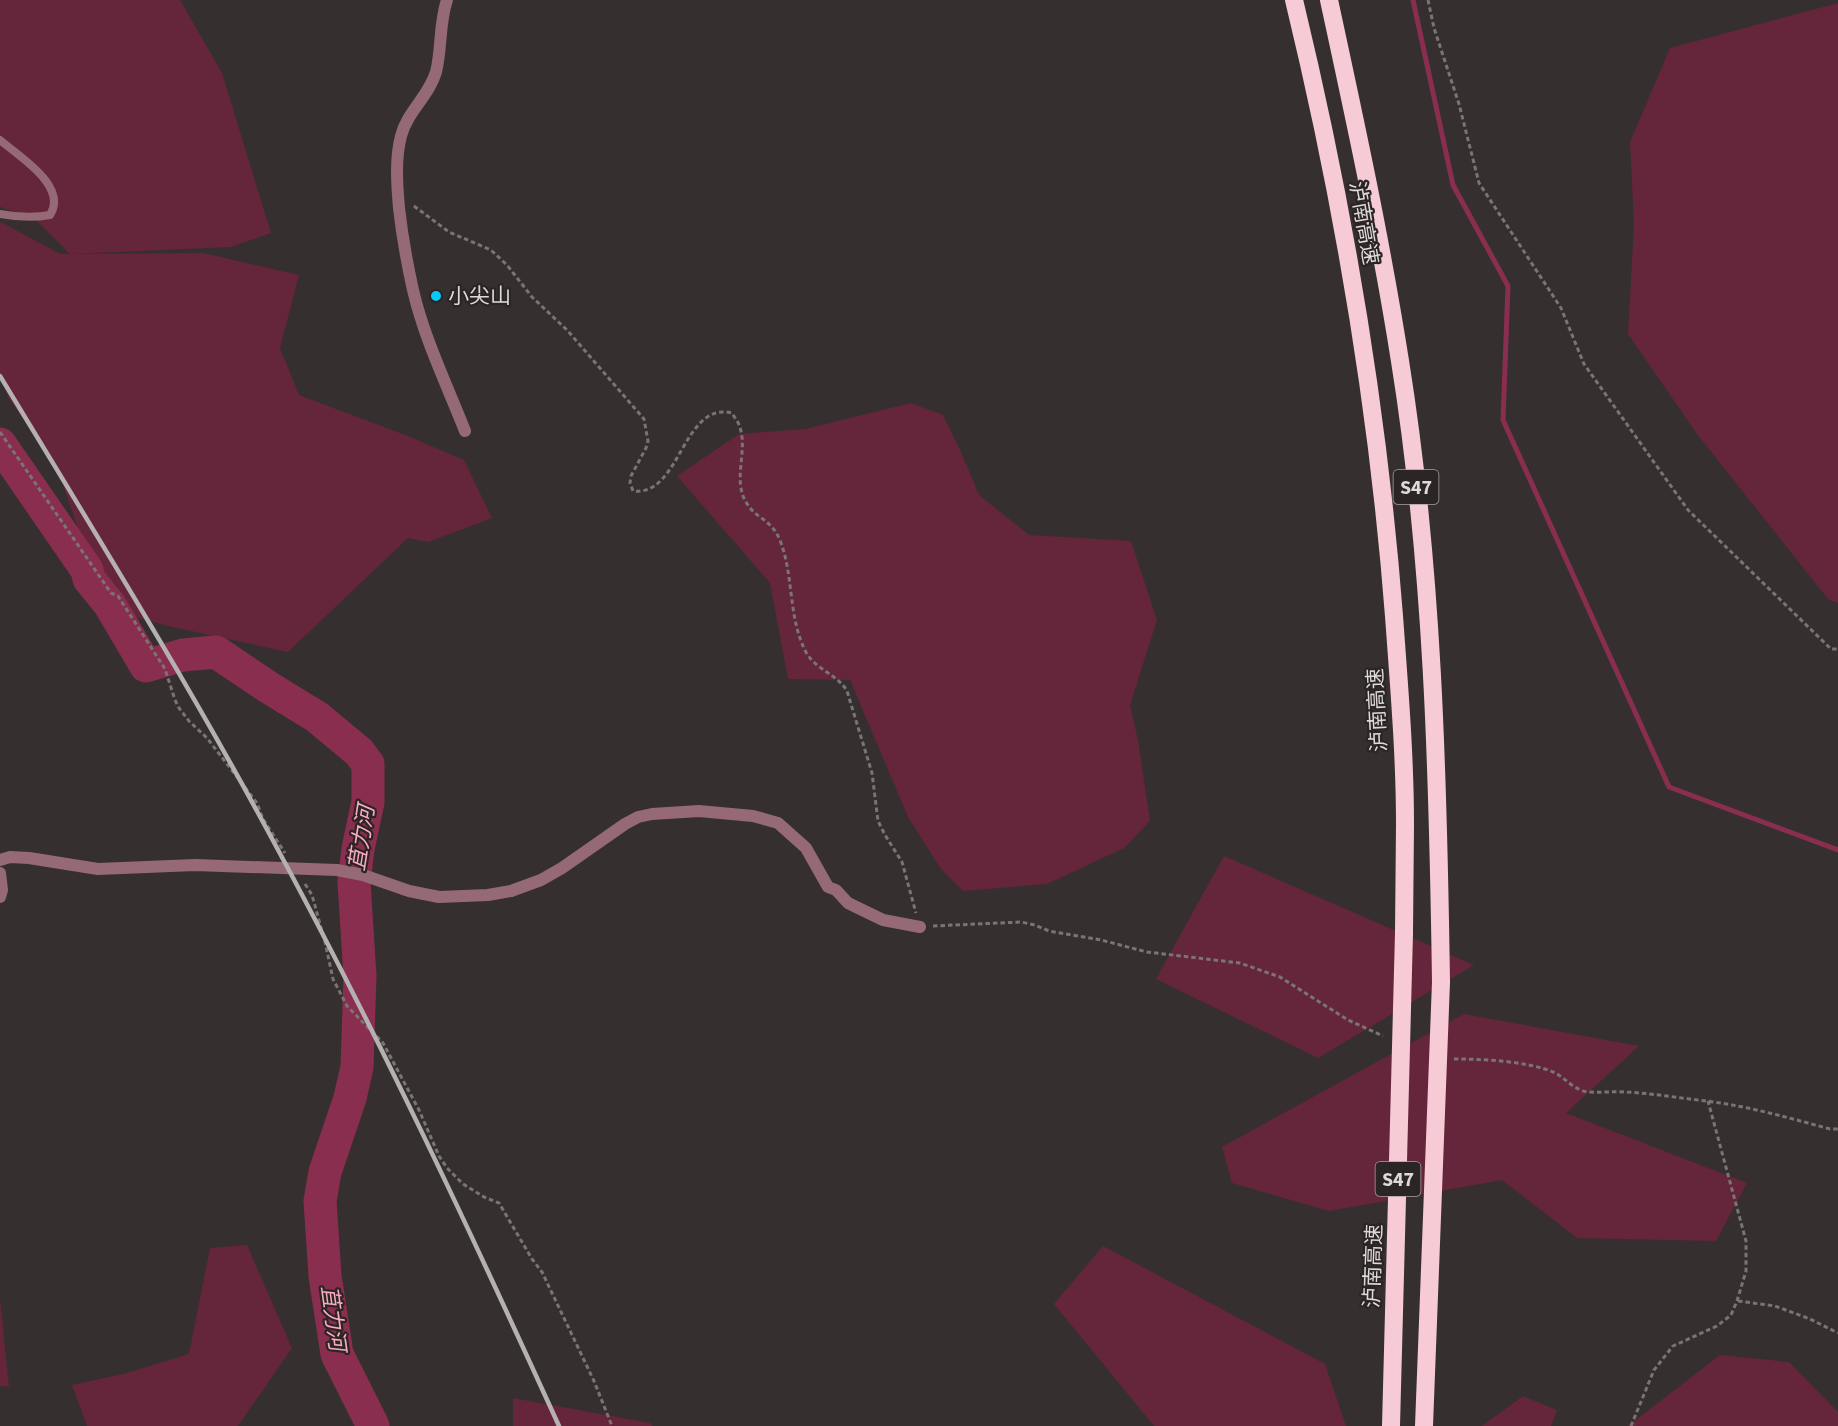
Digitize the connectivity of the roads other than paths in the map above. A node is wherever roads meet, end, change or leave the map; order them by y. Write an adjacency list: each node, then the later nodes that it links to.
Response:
1 (447, 0): 6 (street)
2 (1294, 0): 12 (highway, 泸南高速 / S47, bridge)
3 (1329, 0): 13 (highway, 泸南高速 / S47, bridge)
4 (0, 140): 5 (lane)
5 (0, 214)
6 (465, 431)
7 (0, 860): 11 (street)
8 (0, 873): 9 (street)
9 (0, 878): 10 (street)
10 (0, 897)
11 (920, 927)
12 (1391, 1426)
13 (1424, 1426)

